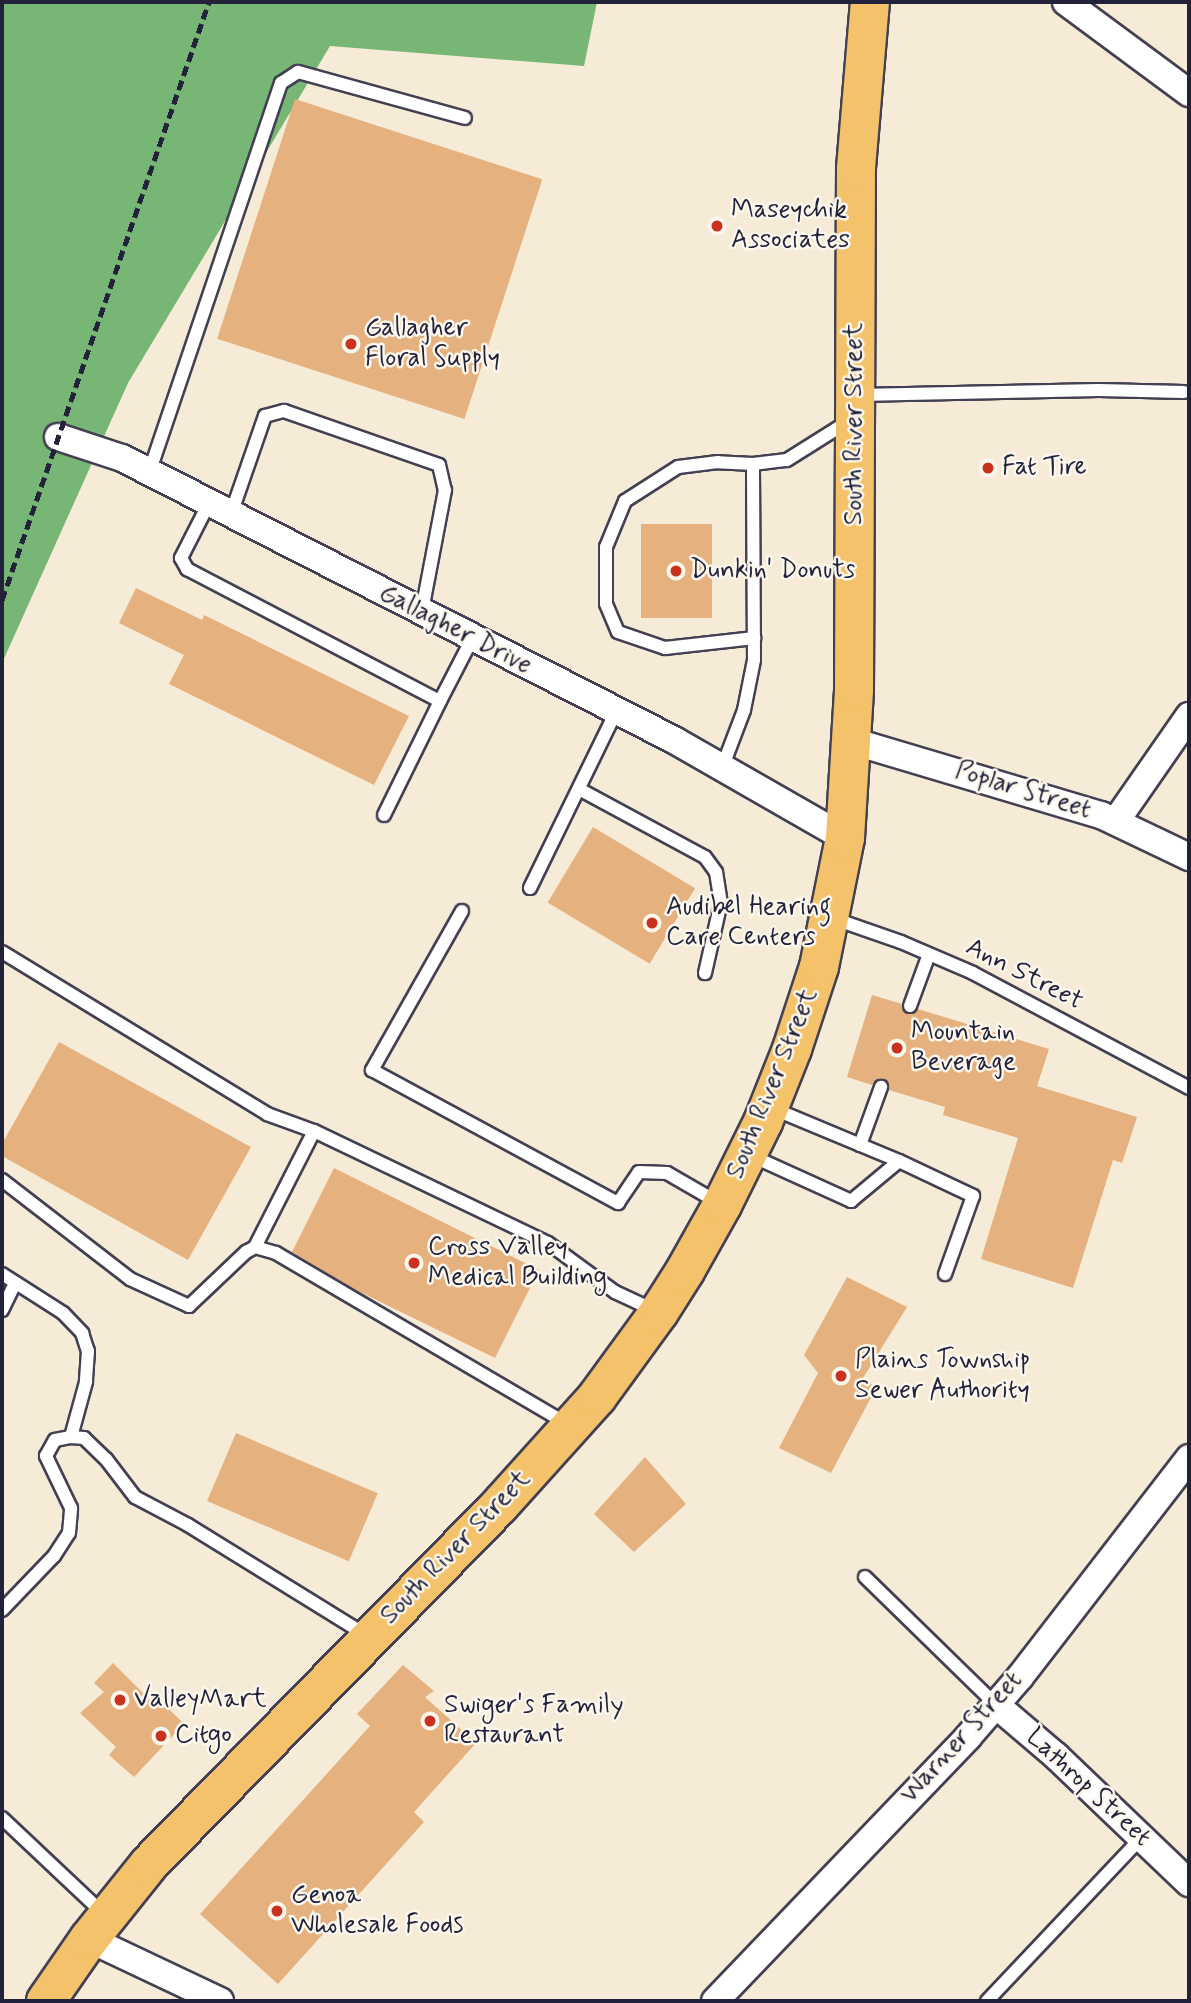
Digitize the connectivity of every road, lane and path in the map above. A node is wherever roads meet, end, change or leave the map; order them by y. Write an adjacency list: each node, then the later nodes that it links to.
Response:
1 (870, 2): 6 (main road, South River Street)
2 (1066, 2): 3 (street)
3 (1189, 93)
4 (466, 118): 9 (lane)
5 (1184, 392): 6 (lane)
6 (854, 406): 8 (lane); 17 (main road, South River Street)
7 (58, 437): 9 (street, Gallagher Drive)
8 (753, 464): 12 (lane); 12 (lane)
9 (149, 472): 10 (street, Gallagher Drive)
10 (220, 509): 11 (street, Gallagher Drive); 11 (lane); 14 (lane)
11 (422, 613): 13 (street, Gallagher Drive)
12 (754, 638): 18 (lane)
13 (472, 639): 14 (lane); 15 (street, Gallagher Drive)
14 (440, 701): 20 (lane)
15 (617, 712): 18 (street, Gallagher Drive); 19 (lane)
16 (1189, 716): 21 (street)
17 (852, 741): 21 (street, Poplar Street); 22 (main road, South River Street)
18 (722, 768): 22 (street, Gallagher Drive)
19 (579, 789): 24 (lane); 29 (lane)
20 (384, 815)
21 (1116, 821): 23 (street, Poplar Street)
22 (845, 838): 26 (main road, South River Street)
23 (1189, 857)
24 (530, 888)
25 (461, 911): 39 (lane)
26 (831, 918): 28 (lane, Ann Street); 33 (main road, South River Street)
27 (2, 952): 34 (lane)
28 (929, 954): 30 (lane); 32 (lane, Ann Street)
29 (705, 974)
30 (910, 1006)
31 (881, 1087): 35 (lane)
32 (1189, 1088)
33 (769, 1107): 35 (lane); 36 (main road, South River Street)
34 (314, 1131): 40 (lane); 45 (lane)
35 (860, 1145): 37 (lane)
36 (748, 1154): 37 (lane); 39 (main road, South River Street)
37 (899, 1161): 42 (lane)
38 (2, 1180): 40 (lane)
39 (722, 1205): 45 (main road, South River Street)
40 (255, 1247): 46 (lane)
41 (2, 1274): 43 (lane)
42 (945, 1274)
43 (16, 1283): 44 (lane); 47 (lane)
44 (2, 1310)
45 (659, 1312): 46 (main road, South River Street)
46 (570, 1426): 51 (main road, South River Street)
47 (71, 1437): 50 (lane); 51 (lane)
48 (1189, 1458): 52 (street, Warner Street)
49 (865, 1577): 52 (lane, Lathrop Street)
50 (2, 1610)
51 (371, 1637): 56 (main road, South River Street)
52 (995, 1704): 54 (street, Lathrop Street); 59 (street, Warner Street)
53 (2, 1818): 56 (lane)
54 (1142, 1837): 55 (street, Lathrop Street); 60 (lane)
55 (1189, 1883)
56 (98, 1928): 57 (main road, South River Street); 58 (street)
57 (46, 2001)
58 (220, 2001)
59 (715, 2001)
60 (987, 2001)

